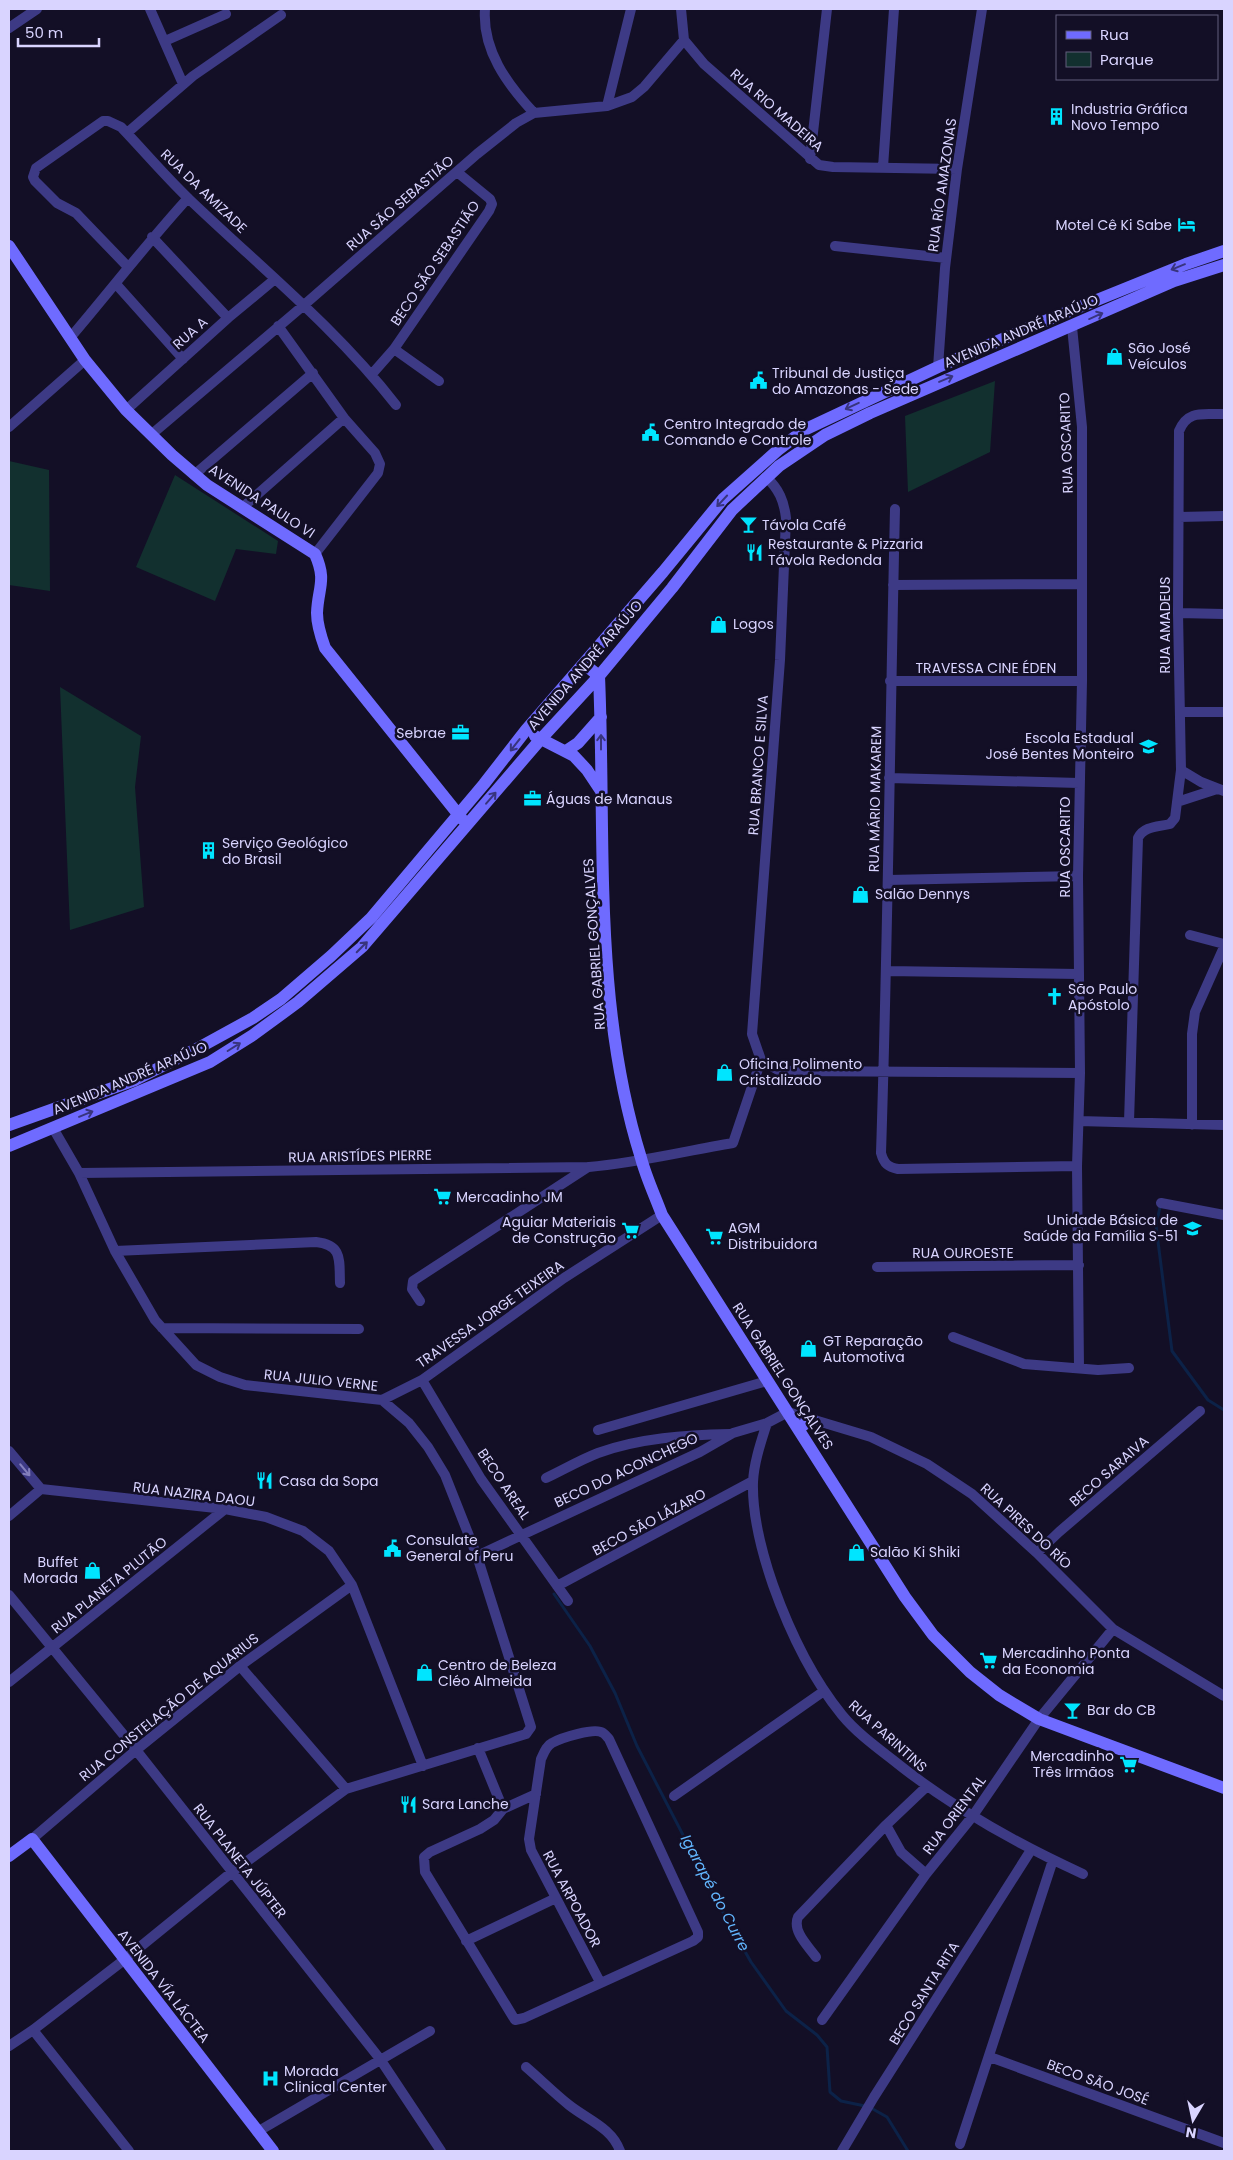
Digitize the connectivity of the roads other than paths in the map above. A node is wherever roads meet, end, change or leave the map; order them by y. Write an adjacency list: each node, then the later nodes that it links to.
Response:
1 (36, 9): 11 (street)
2 (150, 9): 13 (street)
3 (485, 9): 16 (street)
4 (631, 9): 15 (street)
5 (681, 9): 12 (street)
6 (827, 9): 18 (street)
7 (894, 9): 19 (street)
8 (982, 9): 20 (street, RUA RÍO AMAZONAS)
9 (226, 14): 13 (street)
10 (281, 15): 14 (street)
11 (9, 28)
12 (684, 40): 15 (street, RUA SÃO SEBASTIÃO); 18 (street, RUA RIO MADEIRA)
13 (165, 42): 14 (street)
14 (183, 84): 17 (street)
15 (607, 106): 16 (street, RUA SÃO SEBASTIÃO)
16 (534, 113): 21 (street, RUA SÃO SEBASTIÃO)
17 (127, 133): 22 (street, RUA DA AMIZADE); 29 (street, RUA DA AMIZADE)
18 (810, 159): 19 (street, RUA RIO MADEIRA)
19 (883, 167): 20 (street, RUA RIO MADEIRA)
20 (957, 168): 27 (street, RUA RÍO AMAZONAS)
21 (457, 172): 32 (street, RUA SÃO SEBASTIÃO); 37 (street, BECO SÃO SEBASTIÃO)
22 (188, 198): 23 (street); 30 (street, RUA DA AMIZADE)
23 (152, 237): 29 (street); 33 (street)
24 (9, 246): 36 (main road, AVENIDA PAULO VI)
25 (835, 246): 27 (street)
26 (1224, 250): 40 (main road, AVENIDA ANDRÉ ARAÚJO, one-way to 40)
27 (946, 258): 40 (street, RUA RÍO AMAZONAS)
28 (1224, 265): 35 (main road, AVENIDA ANDRÉ ARAÚJO, one-way to 28)
29 (128, 267): 31 (street)
30 (275, 279): 32 (street, RUA DA AMIZADE); 33 (street, RUA A)
31 (116, 284): 36 (street); 38 (street)
32 (304, 305): 34 (street, RUA SÃO SEBASTIÃO); 42 (street)
33 (228, 318): 38 (street, RUA A)
34 (278, 326): 41 (street); 49 (street, RUA SÃO SEBASTIÃO)
35 (1072, 327): 51 (main road, AVENIDA ANDRÉ ARAÚJO, one-way to 35); 57 (street, RUA OSCARITO)
36 (70, 338): 39 (main road, AVENIDA PAULO VI)
37 (394, 349): 42 (street, BECO SÃO SEBASTIÃO); 43 (street)
38 (183, 359): 45 (street, RUA A)
39 (85, 360): 45 (main road, AVENIDA PAULO VI); 48 (street)
40 (938, 367): 61 (main road, AVENIDA ANDRÉ ARAÚJO, one-way to 61)
41 (312, 373): 47 (street); 50 (street)
42 (372, 374): 44 (street)
43 (439, 381)
44 (396, 404)
45 (126, 410): 49 (main road, AVENIDA PAULO VI)
46 (1224, 414): 55 (street, RUA AMADEUS)
47 (344, 418): 52 (street); 56 (street)
48 (10, 423)
49 (152, 434): 50 (main road, AVENIDA PAULO VI)
50 (194, 475): 52 (main road, AVENIDA PAULO VI)
51 (766, 477): 62 (main road, AVENIDA ANDRÉ ARAÚJO); 85 (street, RUA BRANCO E SILVA)
52 (243, 507): 56 (main road, AVENIDA PAULO VI)
53 (895, 509): 58 (street, RUA MÁRIO MAKAREM)
54 (1224, 516): 55 (street)
55 (1179, 517): 59 (street, RUA AMADEUS)
56 (315, 554): 77 (main road, AVENIDA PAULO VI)
57 (1082, 584): 58 (street); 64 (street, RUA OSCARITO)
58 (893, 585): 63 (street, RUA MÁRIO MAKAREM)
59 (1178, 613): 60 (street); 65 (street, RUA AMADEUS)
60 (1224, 614)
61 (584, 664): 62 (main road); 68 (main road, AVENIDA ANDRÉ ARAÚJO)
62 (599, 676): 67 (main road, RUA GABRIEL GONÇALVES); 69 (main road, AVENIDA ANDRÉ ARAÚJO)
63 (890, 681): 64 (street, TRAVESSA CINE ÉDEN); 72 (street, RUA MÁRIO MAKAREM)
64 (1082, 681): 73 (street, RUA OSCARITO)
65 (1180, 712): 66 (street); 71 (street, RUA AMADEUS)
66 (1224, 712)
67 (601, 717): 70 (main road); 75 (main road, RUA GABRIEL GONÇALVES, one-way to 67)
68 (526, 730): 69 (main road); 77 (main road, AVENIDA ANDRÉ ARAÚJO, one-way to 77)
69 (540, 740): 70 (main road); 78 (main road, AVENIDA ANDRÉ ARAÚJO, one-way to 69)
70 (566, 751): 75 (main road)
71 (1181, 770): 74 (street); 76 (street, RUA AMADEUS)
72 (889, 778): 73 (street); 80 (street, RUA MÁRIO MAKAREM)
73 (1079, 783): 79 (street, RUA OSCARITO)
74 (1221, 790): 76 (street)
75 (601, 791): 95 (main road, RUA GABRIEL GONÇALVES)
76 (1177, 802): 89 (street, RUA AMADEUS)
77 (458, 814): 78 (main road, AVENIDA PAULO VI); 92 (main road, AVENIDA ANDRÉ ARAÚJO)
78 (467, 825): 93 (main road, AVENIDA ANDRÉ ARAÚJO, one-way to 78)
79 (1078, 876): 80 (street); 84 (street, RUA OSCARITO)
80 (888, 880): 83 (street, RUA MÁRIO MAKAREM)
81 (1190, 936): 82 (street)
82 (1224, 946): 90 (street)
83 (887, 971): 84 (street); 86 (street, RUA MÁRIO MAKAREM)
84 (1078, 974): 87 (street, RUA OSCARITO)
85 (761, 1060): 86 (street); 95 (street, RUA ARISTÍDES PIERRE)
86 (884, 1070): 87 (street); 96 (street, RUA MÁRIO MAKAREM)
87 (1080, 1073): 88 (street, RUA OSCARITO)
88 (1078, 1121): 89 (street); 96 (street, RUA OSCARITO)
89 (1129, 1122): 90 (street)
90 (1192, 1125): 91 (street)
91 (1224, 1125)
92 (9, 1126)
93 (53, 1128): 94 (main road, AVENIDA ANDRÉ ARAÚJO); 98 (street, RUA JULIO VERNE)
94 (9, 1146)
95 (641, 1159): 97 (street, RUA ARISTÍDES PIERRE); 100 (main road, RUA GABRIEL GONÇALVES)
96 (1077, 1166): 103 (street, RUA OSCARITO)
97 (589, 1167): 98 (street, RUA ARISTÍDES PIERRE); 106 (street)
98 (79, 1173): 102 (street, RUA JULIO VERNE)
99 (1161, 1203): 101 (street)
100 (662, 1215): 112 (street, TRAVESSA JORGE TEIXEIRA); 113 (main road, RUA GABRIEL GONÇALVES)
101 (1224, 1215)
102 (115, 1251): 105 (street); 107 (street, RUA JULIO VERNE)
103 (1079, 1265): 104 (street, RUA OUROESTE); 110 (street, RUA OSCARITO)
104 (877, 1267)
105 (340, 1283)
106 (420, 1301)
107 (162, 1328): 108 (street); 114 (street, RUA JULIO VERNE)
108 (359, 1329)
109 (952, 1337): 110 (street)
110 (1079, 1368): 111 (street)
111 (1129, 1368)
112 (422, 1380): 114 (street, TRAVESSA JORGE TEIXEIRA); 128 (street, BECO AREAL)
113 (767, 1381): 116 (main road, RUA GABRIEL GONÇALVES); 120 (street)
114 (382, 1400): 130 (street, RUA JULIO VERNE)
115 (1200, 1411): 129 (street, BECO SARAIVA)
116 (788, 1412): 117 (street, RUA PIRES DO RÍO); 118 (street, BECO DO ACONCHEGO); 119 (main road, RUA GABRIEL GONÇALVES)
117 (812, 1418): 119 (main road); 129 (street, RUA PIRES DO RÍO)
118 (768, 1423): 121 (street, BECO DO ACONCHEGO); 124 (street, RUA PARINTINS)
119 (799, 1428): 141 (main road, RUA GABRIEL GONÇALVES)
120 (598, 1430)
121 (733, 1434): 123 (street); 128 (street, BECO DO ACONCHEGO)
122 (9, 1451): 125 (street, one-way to 125)
123 (546, 1478)
124 (753, 1481): 132 (street, BECO SÃO LÁZARO); 139 (street, RUA PARINTINS)
125 (41, 1490): 126 (street, RUA NAZIRA DAOU); 127 (street)
126 (225, 1510): 131 (street, RUA NAZIRA DAOU); 136 (street, RUA PLANETA PLUTÃO)
127 (9, 1516)
128 (521, 1534): 130 (street, BECO DO ACONCHEGO); 132 (street, BECO AREAL)
129 (1037, 1553): 135 (street, RUA PIRES DO RÍO)
130 (477, 1556): 142 (street, RUA JULIO VERNE)
131 (352, 1585): 137 (street, RUA CONSTELAÇÃO DE AQUARIUS); 144 (street, RUA NAZIRA DAOU)
132 (557, 1586): 134 (street, BECO AREAL)
133 (9, 1594): 136 (street, RUA PLANETA JÚPTER)
134 (568, 1601)
135 (1113, 1629): 140 (street, RUA PIRES DO RÍO); 141 (street, RUA ORIENTAL)
136 (52, 1648): 138 (street, RUA PLANETA PLUTÃO); 143 (street, RUA PLANETA JÚPTER)
137 (240, 1666): 143 (street, RUA CONSTELAÇÃO DE AQUARIUS); 147 (street)
138 (9, 1682)
139 (824, 1691): 145 (street, RUA PARINTINS); 149 (street)
140 (1224, 1696)
141 (1039, 1719): 146 (main road, RUA GABRIEL GONÇALVES); 151 (street, RUA ORIENTAL)
142 (478, 1748): 144 (street); 150 (street)
143 (136, 1750): 153 (street, RUA CONSTELAÇÃO DE AQUARIUS); 157 (street, RUA PLANETA JÚPTER)
144 (423, 1766): 147 (street)
145 (926, 1787): 151 (street, RUA PARINTINS); 152 (street)
146 (1224, 1788)
147 (346, 1789): 157 (street)
148 (536, 1794): 150 (street); 160 (street, RUA ARPOADOR); 164 (street, RUA ARPOADOR)
149 (674, 1796)
150 (503, 1809): 161 (street)
151 (972, 1817): 154 (street, RUA PARINTINS); 158 (street, RUA ORIENTAL)
152 (886, 1824): 158 (street); 162 (street)
153 (32, 1839): 155 (main road, RUA CONSTELAÇÃO DE AQUARIUS); 163 (main road, AVENIDA VÍA LÁCTEA)
154 (1031, 1850): 156 (street, RUA PARINTINS); 179 (street, BECO SANTA RITA)
155 (9, 1856)
156 (1053, 1860): 159 (street, RUA PARINTINS); 169 (street)
157 (231, 1872): 163 (street); 170 (street, RUA PLANETA JÚPTER)
158 (926, 1874): 165 (street, RUA ORIENTAL)
159 (1083, 1874)
160 (556, 1898): 161 (street); 164 (street, RUA ARPOADOR)
161 (466, 1941): 164 (street)
162 (816, 1958)
163 (124, 1960): 166 (street); 172 (main road, AVENIDA VÍA LÁCTEA)
164 (600, 1982)
165 (822, 2020)
166 (33, 2030): 168 (street); 175 (street)
167 (430, 2031): 170 (street)
168 (9, 2046)
169 (990, 2057): 173 (street, BECO SÃO JOSÉ); 174 (street)
170 (380, 2060): 172 (street); 177 (street, RUA PLANETA JÚPTER)
171 (526, 2067): 178 (street)
172 (257, 2132): 176 (main road, AVENIDA VÍA LÁCTEA)
173 (1224, 2143)
174 (960, 2144)
175 (129, 2151)
176 (273, 2151)
177 (441, 2151)
178 (620, 2151)
179 (842, 2151)

